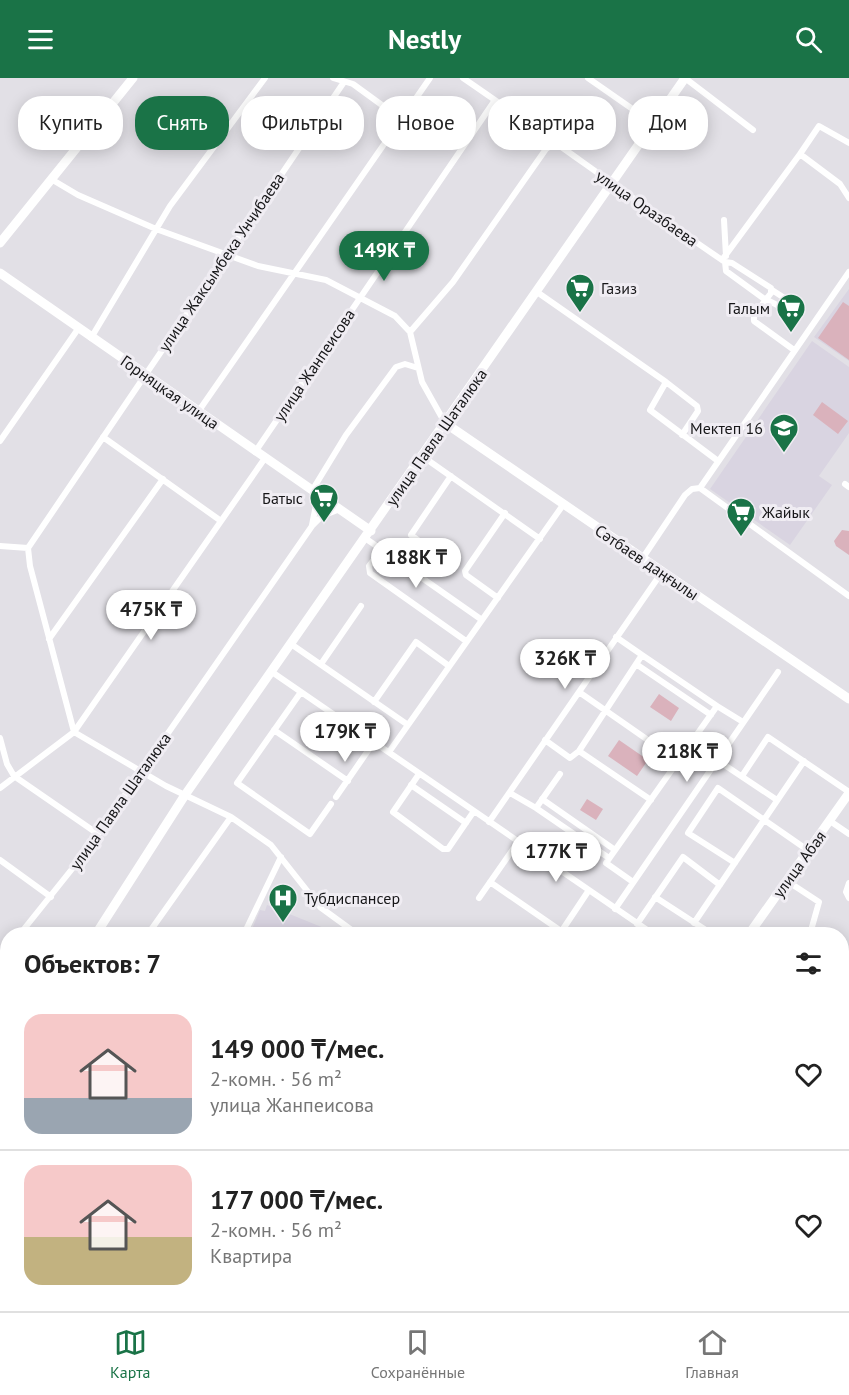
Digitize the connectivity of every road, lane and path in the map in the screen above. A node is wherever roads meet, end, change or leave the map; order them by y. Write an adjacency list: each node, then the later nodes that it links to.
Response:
1 (133, 78): 22 (street)
2 (265, 78): 26 (street)
3 (333, 78): 8 (street)
4 (430, 78): 9 (street)
5 (463, 78): 10 (street, улица Оразбаева)
6 (588, 78): 13 (street)
7 (685, 78): 11 (street, улица Павла Шаталюка); 15 (street)
8 (344, 82): 12 (street); 28 (street, улица Жаксымбека Унчибаева)
9 (417, 96)
10 (489, 96)
11 (673, 96)
12 (376, 101)
13 (628, 106)
14 (488, 110): 35 (street, улица Жанпеисова)
15 (753, 130)
16 (849, 143): 21 (street)
17 (380, 150): 32 (street)
18 (545, 150): 38 (street)
19 (566, 150): 23 (street, улица Оразбаева)
20 (636, 150): 23 (street, улица Павла Шаталюка)
21 (800, 154): 24 (street); 29 (street)
22 (51, 179): 26 (street); 27 (street)
23 (612, 185): 29 (street, улица Оразбаева); 33 (street, улица Павла Шаталюка)
24 (849, 198)
25 (724, 220): 29 (street)
26 (156, 229): 28 (street); 39 (street)
27 (0, 243)
28 (227, 255): 32 (street); 42 (street, улица Жаксымбека Унчибаева)
29 (724, 259): 34 (street, улица Оразбаева); 36 (street)
30 (849, 272): 40 (street)
31 (0, 273): 37 (street, Горняцкая улица)
32 (296, 274): 35 (street); 44 (street)
33 (537, 292): 43 (street); 45 (street, улица Павла Шаталюка)
34 (772, 292): 36 (street); 36 (street)
35 (360, 297): 38 (street); 49 (street, улица Жанпеисова)
36 (767, 300): 40 (street)
37 (78, 329): 39 (street, Горняцкая улица); 48 (street)
38 (410, 332): 41 (street)
39 (91, 338): 42 (street, Горняцкая улица)
40 (794, 350): 52 (street)
41 (417, 368): 45 (street); 56 (street)
42 (145, 376): 44 (street, Горняцкая улица); 47 (street, улица Жаксымбека Унчибаева)
43 (666, 382): 46 (street); 46 (street)
44 (198, 412): 49 (street, Горняцкая улица)
45 (445, 423): 50 (street, улица Павла Шаталюка); 59 (street, Сәтбаев даңғылы)
46 (682, 435): 52 (street)
47 (103, 437): 54 (street); 69 (street, улица Жаксымбека Унчибаева)
48 (0, 441)
49 (255, 452): 51 (street, Горняцкая улица)
50 (422, 456): 53 (street); 65 (street, улица Павла Шаталюка)
51 (265, 458): 56 (street, Горняцкая улица); 63 (street)
52 (718, 461): 55 (street)
53 (451, 476): 62 (street); 67 (street)
54 (163, 479): 63 (street); 78 (street)
55 (700, 488): 71 (street); 73 (street)
56 (313, 489): 57 (street, Горняцкая улица); 58 (street)
57 (329, 500): 58 (street); 60 (street, Горняцкая улица); 61 (street)
58 (316, 505): 61 (street); 64 (street)
59 (563, 505): 66 (street); 71 (street, Сәтбаев даңғылы)
60 (342, 509): 61 (street, улица Павла Шаталюка); 65 (street)
61 (327, 513): 64 (street, улица Павла Шаталюка)
62 (505, 513): 66 (street); 74 (street)
63 (221, 521): 97 (street)
64 (312, 526): 106 (street, улица Павла Шаталюка)
65 (368, 535): 70 (street); 80 (street, улица Павла Шаталюка)
66 (540, 539): 74 (street)
67 (419, 541)
68 (0, 546): 69 (street)
69 (28, 548): 78 (street)
70 (381, 550): 76 (street); 79 (street)
71 (642, 560): 72 (street, Сәтбаев даңғылы)
72 (662, 572): 77 (street); 89 (street, Сәтбаев даңғылы)
73 (849, 597)
74 (498, 598): 76 (street)
75 (362, 606): 82 (street)
76 (482, 620): 79 (street)
77 (616, 637): 81 (street); 88 (street)
78 (49, 639): 97 (street)
79 (466, 641): 84 (street)
80 (291, 644): 82 (street); 85 (street, улица Павла Шаталюка)
81 (642, 654): 83 (street); 91 (street)
82 (321, 664): 90 (street)
83 (636, 664): 92 (street); 93 (street)
84 (449, 666): 90 (street); 95 (street)
85 (272, 672): 87 (street); 116 (street, улица Павла Шаталюка)
86 (778, 672): 94 (street)
87 (301, 692): 96 (street); 100 (street)
88 (579, 692): 92 (street); 99 (street)
89 (849, 699)
90 (374, 702): 95 (street)
91 (717, 706): 93 (street); 94 (street)
92 (606, 712): 101 (street); 104 (street)
93 (711, 715): 104 (street)
94 (743, 722): 103 (street)
95 (408, 725): 102 (street)
96 (274, 730): 111 (street); 121 (street)
97 (74, 732): 106 (street); 109 (street)
98 (0, 738): 109 (street)
99 (545, 740): 101 (street); 114 (street)
100 (374, 742): 102 (street); 111 (street)
101 (579, 751): 119 (street)
102 (389, 753): 107 (street)
103 (717, 760): 110 (street); 140 (street)
104 (678, 761): 119 (street)
105 (804, 761): 110 (street); 115 (street); 120 (street)
106 (142, 772): 116 (street); 129 (street, улица Павла Шаталюка)
107 (420, 774): 112 (street); 123 (street)
108 (560, 774): 118 (street)
109 (14, 776): 113 (street); 129 (street)
110 (742, 776): 120 (street)
111 (348, 781): 117 (street)
112 (411, 785): 128 (street); 128 (street)
113 (0, 788)
114 (510, 793): 122 (street); 127 (street)
115 (849, 793): 126 (street, улица Абая)
116 (185, 795): 124 (street); 152 (street, улица Павла Шаталюка)
117 (336, 797)
118 (542, 799): 122 (street); 132 (street)
119 (651, 800): 132 (street)
120 (777, 800): 125 (street)
121 (331, 804)
122 (536, 808): 135 (street)
123 (474, 812): 127 (street); 128 (street)
124 (231, 817): 134 (street); 153 (street)
125 (764, 820): 133 (street); 137 (street); 137 (street)
126 (830, 821): 130 (street); 133 (street, улица Абая)
127 (489, 822): 131 (street)
128 (466, 823)
129 (98, 834): 144 (street, улица Павла Шаталюка)
130 (849, 834)
131 (518, 842): 139 (street); 143 (street)
132 (615, 850): 135 (street)
133 (809, 851): 138 (street, улица Абая)
134 (281, 857): 154 (street); 155 (street)
135 (609, 858): 140 (street)
136 (0, 860): 144 (street)
137 (735, 863): 142 (street)
138 (787, 881): 160 (street, улица Абая); 161 (street)
139 (490, 882): 146 (street); 156 (street)
140 (633, 882): 148 (street)
141 (849, 883): 147 (street)
142 (720, 885): 145 (street); 149 (street)
143 (588, 890): 148 (street); 157 (street)
144 (51, 897): 151 (street, улица Павла Шаталюка)
145 (655, 897): 149 (street); 150 (street)
146 (479, 898)
147 (849, 898)
148 (615, 909): 150 (street)
149 (694, 922): 159 (street)
150 (637, 924): 158 (street)
151 (26, 927)
152 (100, 927)
153 (153, 927)
154 (247, 927)
155 (347, 927)
156 (552, 927)
157 (564, 927)
158 (642, 927)
159 (702, 927)
160 (754, 927)
161 (812, 927)

